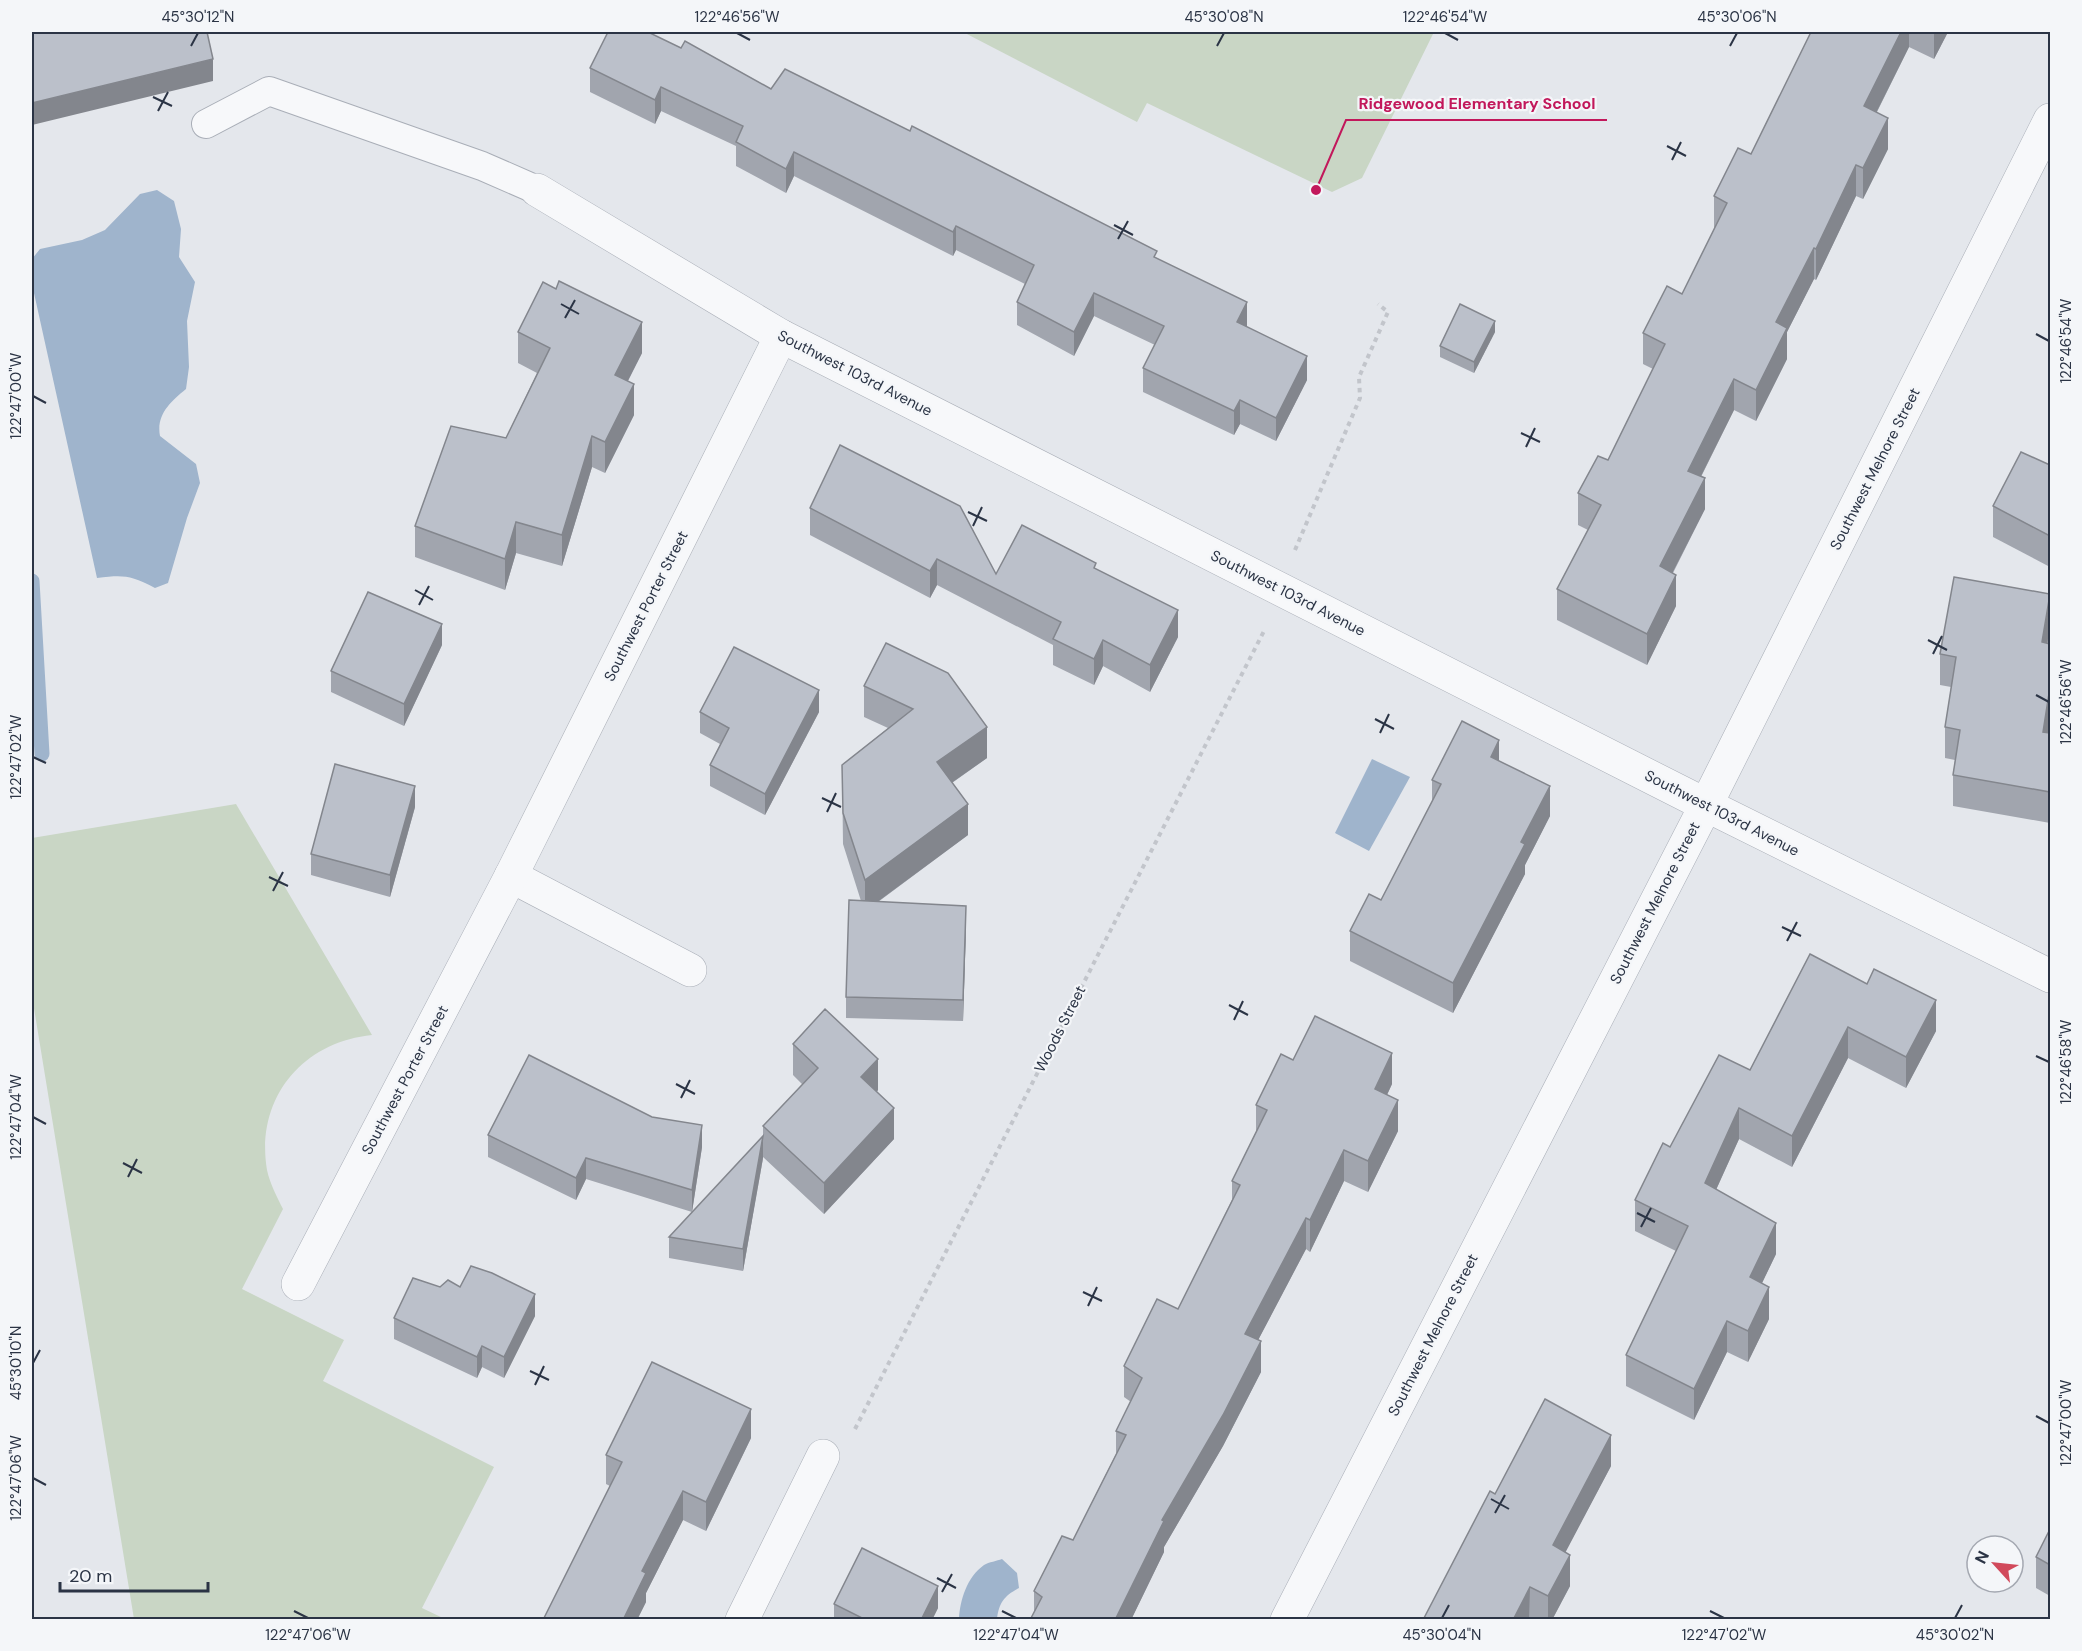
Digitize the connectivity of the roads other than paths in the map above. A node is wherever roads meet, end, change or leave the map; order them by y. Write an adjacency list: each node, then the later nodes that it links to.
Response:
1 (2050, 120): 5 (street, Southwest Melnore Street)
2 (206, 124): 3 (lane)
3 (537, 190): 4 (street, Southwest 103rd Avenue)
4 (781, 336): 5 (street, Southwest 103rd Avenue); 6 (street, Southwest Porter Street)
5 (1706, 805): 8 (street, Southwest 103rd Avenue); 12 (street, Southwest Melnore Street)
6 (511, 876): 7 (street); 9 (street, Southwest Porter Street)
7 (690, 970)
8 (2050, 976)
9 (298, 1284)
10 (823, 1456): 11 (street)
11 (742, 1620)
12 (1287, 1620)

